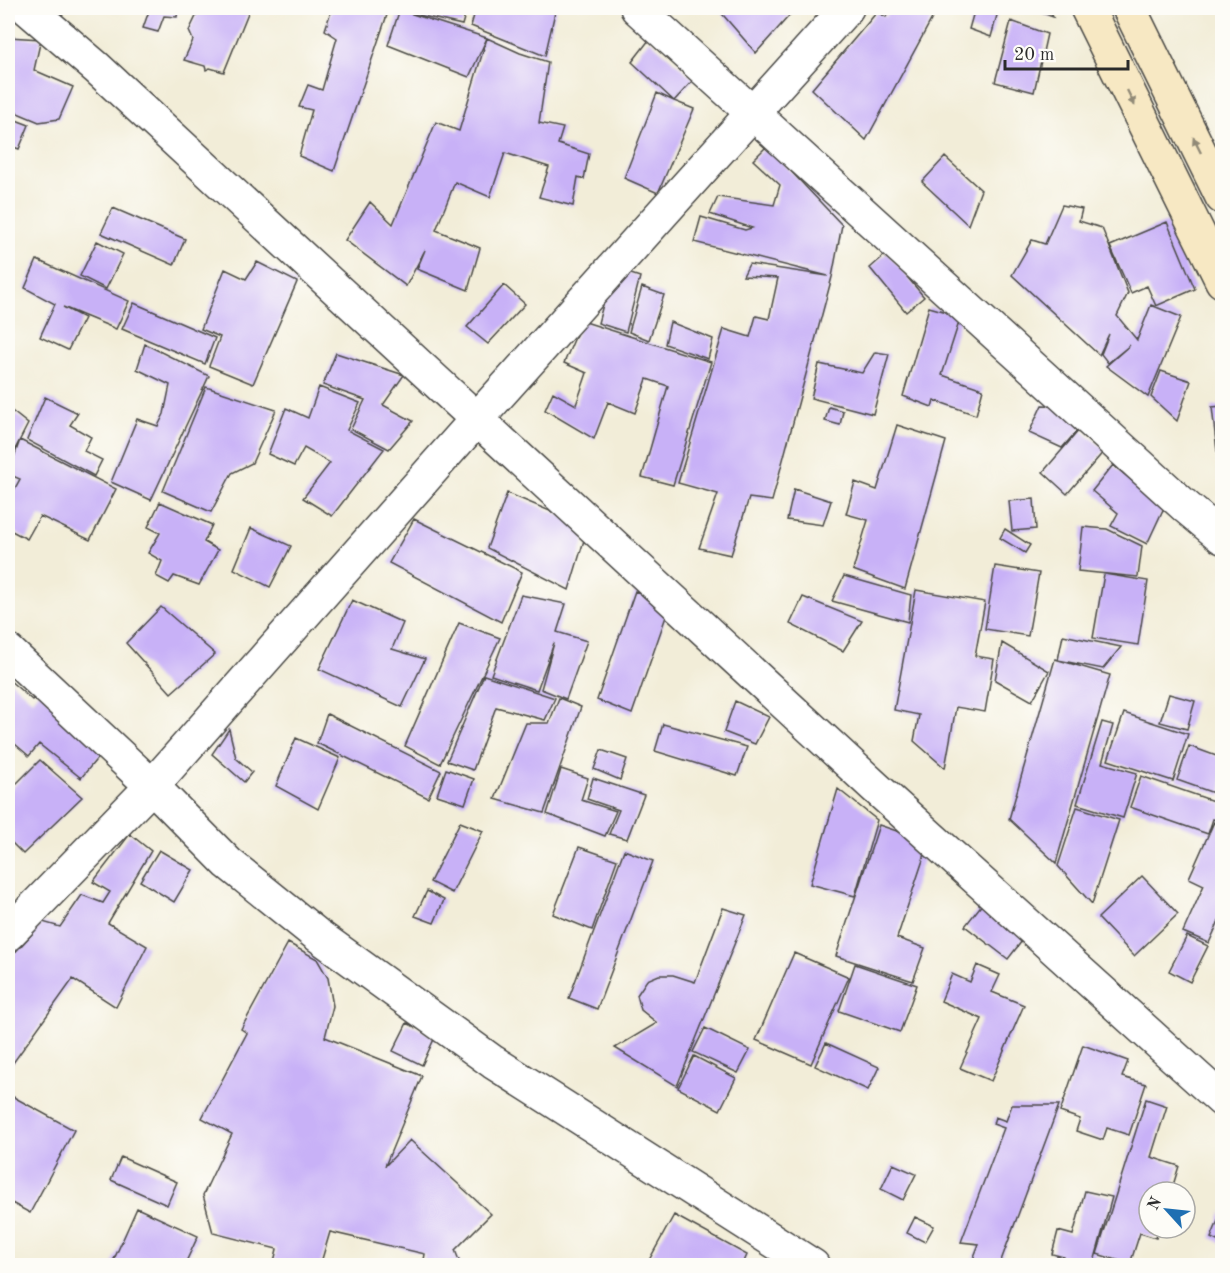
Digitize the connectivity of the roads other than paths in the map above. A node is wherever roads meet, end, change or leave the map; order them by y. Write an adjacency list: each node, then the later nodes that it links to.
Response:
1 (27, 8): 9 (street)
2 (637, 8): 6 (street)
3 (847, 8): 6 (street)
4 (1087, 8): 8 (street, one-way to 8)
5 (1129, 8): 7 (street, one-way to 5)
6 (754, 112): 9 (street); 10 (street)
7 (1222, 197)
8 (1222, 281)
9 (477, 419): 12 (street); 14 (street)
10 (1222, 537)
11 (8, 651): 12 (street)
12 (152, 786): 13 (street); 15 (street)
13 (8, 934)
14 (1222, 1100)
15 (813, 1266)

